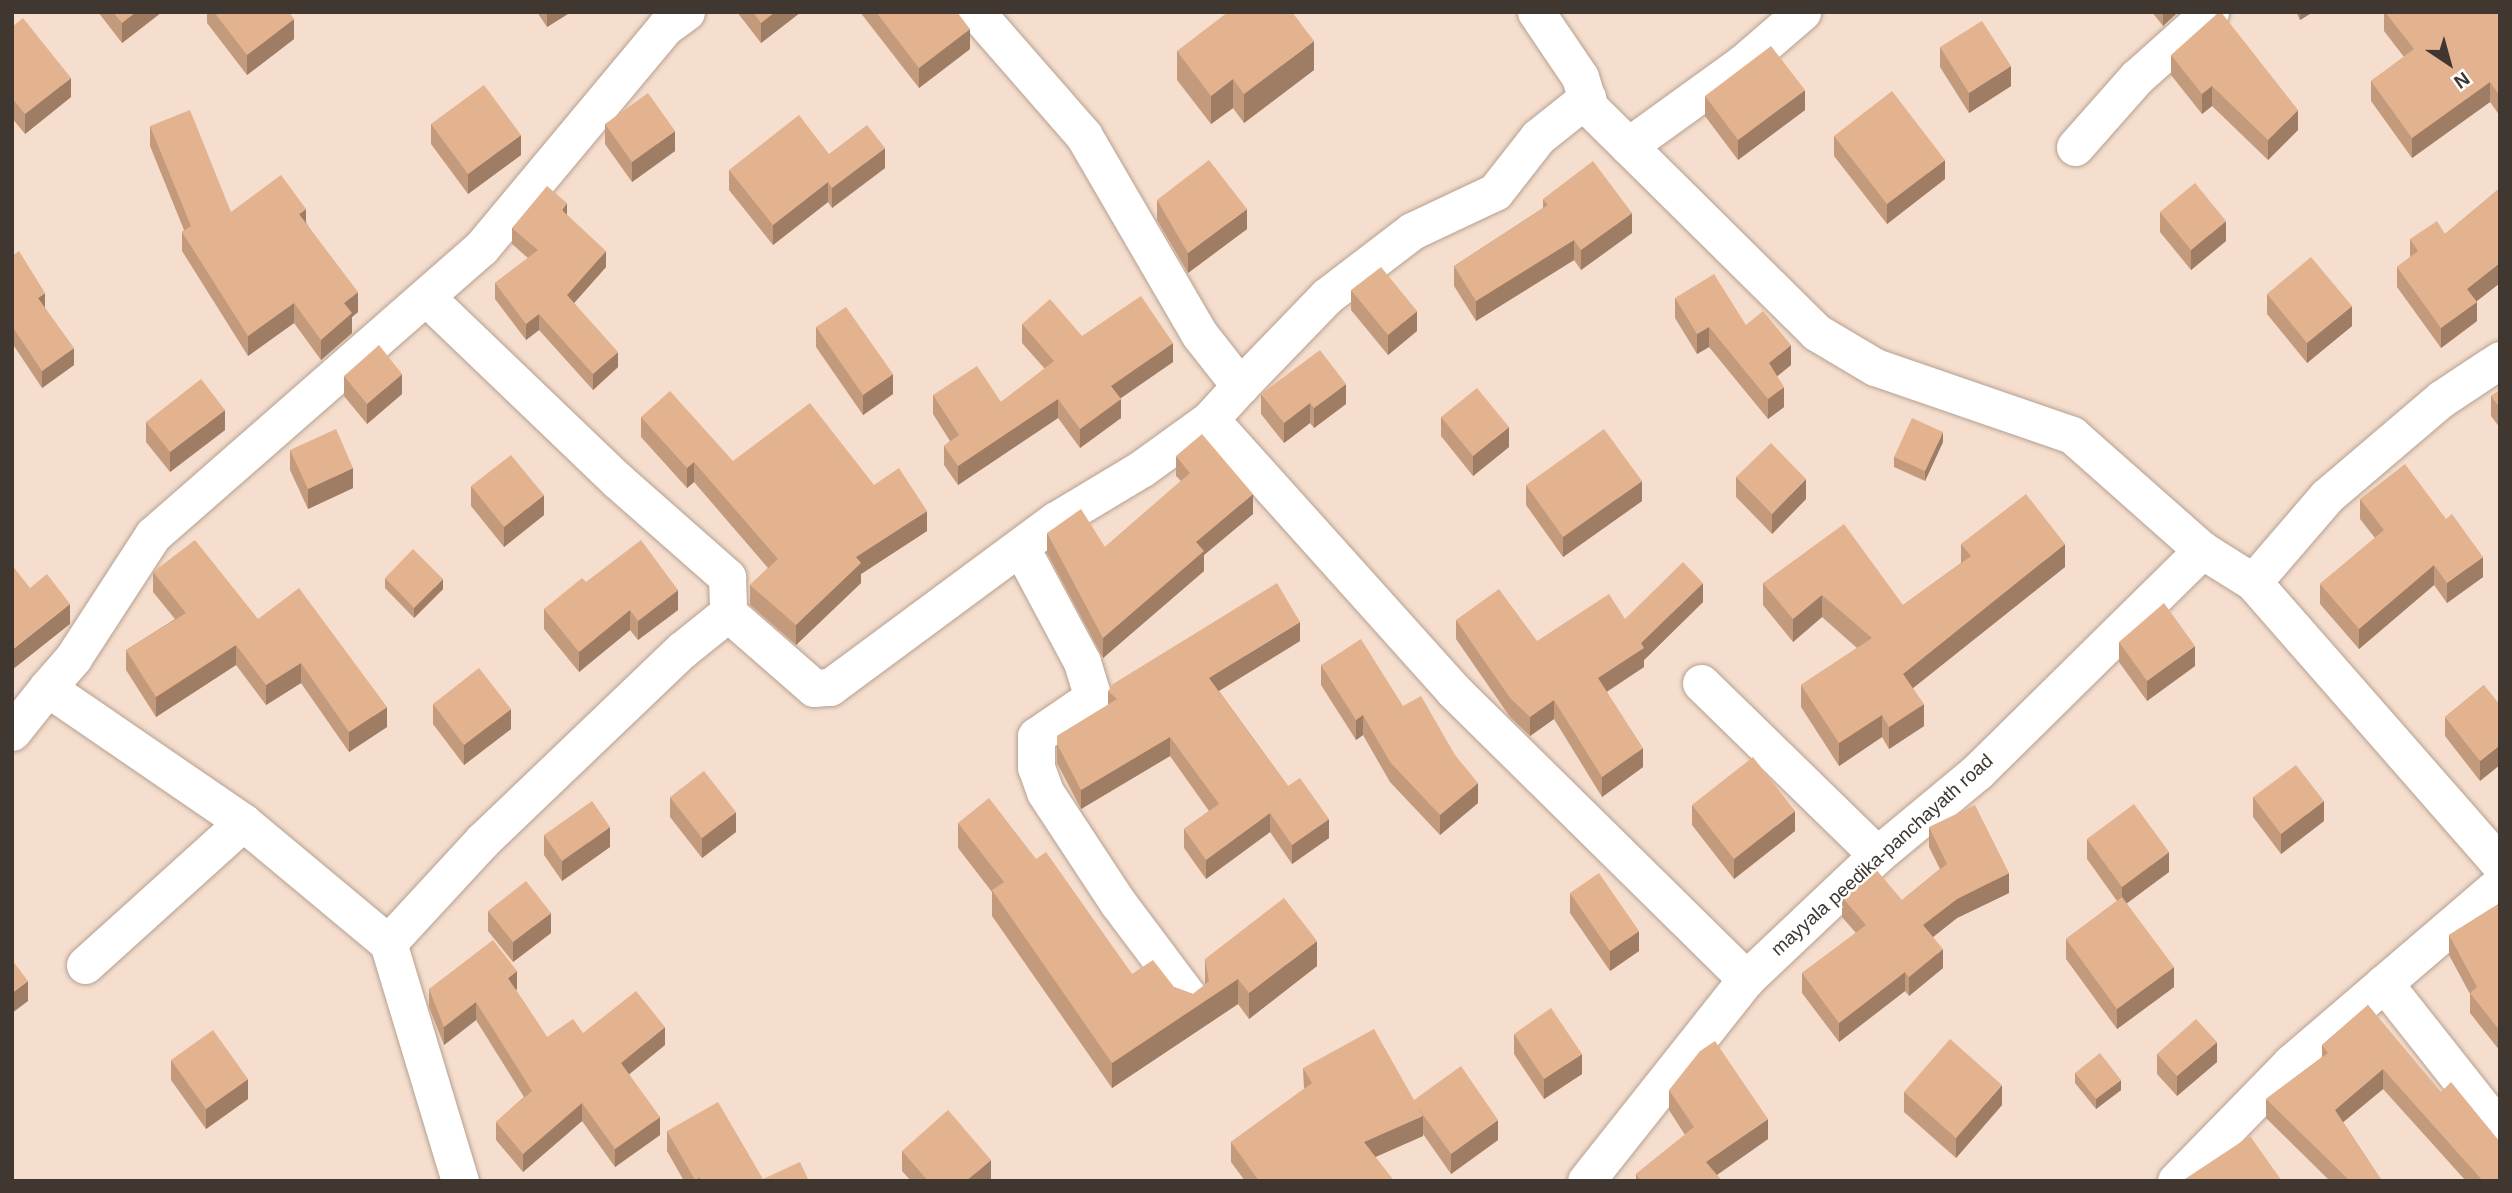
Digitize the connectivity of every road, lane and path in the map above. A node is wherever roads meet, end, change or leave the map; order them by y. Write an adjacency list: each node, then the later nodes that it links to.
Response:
1 (686, 12): 9 (street)
2 (976, 12): 11 (street)
3 (1536, 12): 6 (street)
4 (1802, 12): 7 (street)
5 (2210, 12): 8 (street)
6 (1587, 98): 7 (street); 11 (street)
7 (1628, 146): 14 (street)
8 (2075, 148)
9 (426, 297): 16 (street); 18 (street)
10 (2500, 360): 15 (street)
11 (1240, 386): 12 (street)
12 (1210, 419): 13 (street); 26 (street)
13 (1021, 548): 16 (street); 28 (street)
14 (2202, 550): 15 (street); 21 (street, mayyala peedika-panchayath road)
15 (2253, 582): 22 (street)
16 (728, 613): 24 (street)
17 (1701, 683): 21 (street)
18 (47, 688): 19 (street); 20 (street)
19 (12, 732)
20 (243, 822): 24 (street); 25 (street)
21 (1877, 856): 26 (street, mayyala peedika-panchayath road)
22 (2500, 864)
23 (2500, 884): 27 (street)
24 (388, 943): 30 (street)
25 (85, 965)
26 (1746, 979): 31 (street, mayyala peedika-panchayath road)
27 (2384, 983): 29 (street); 32 (street)
28 (1190, 999)
29 (2500, 1130)
30 (460, 1181)
31 (1586, 1181)
32 (2176, 1181)

